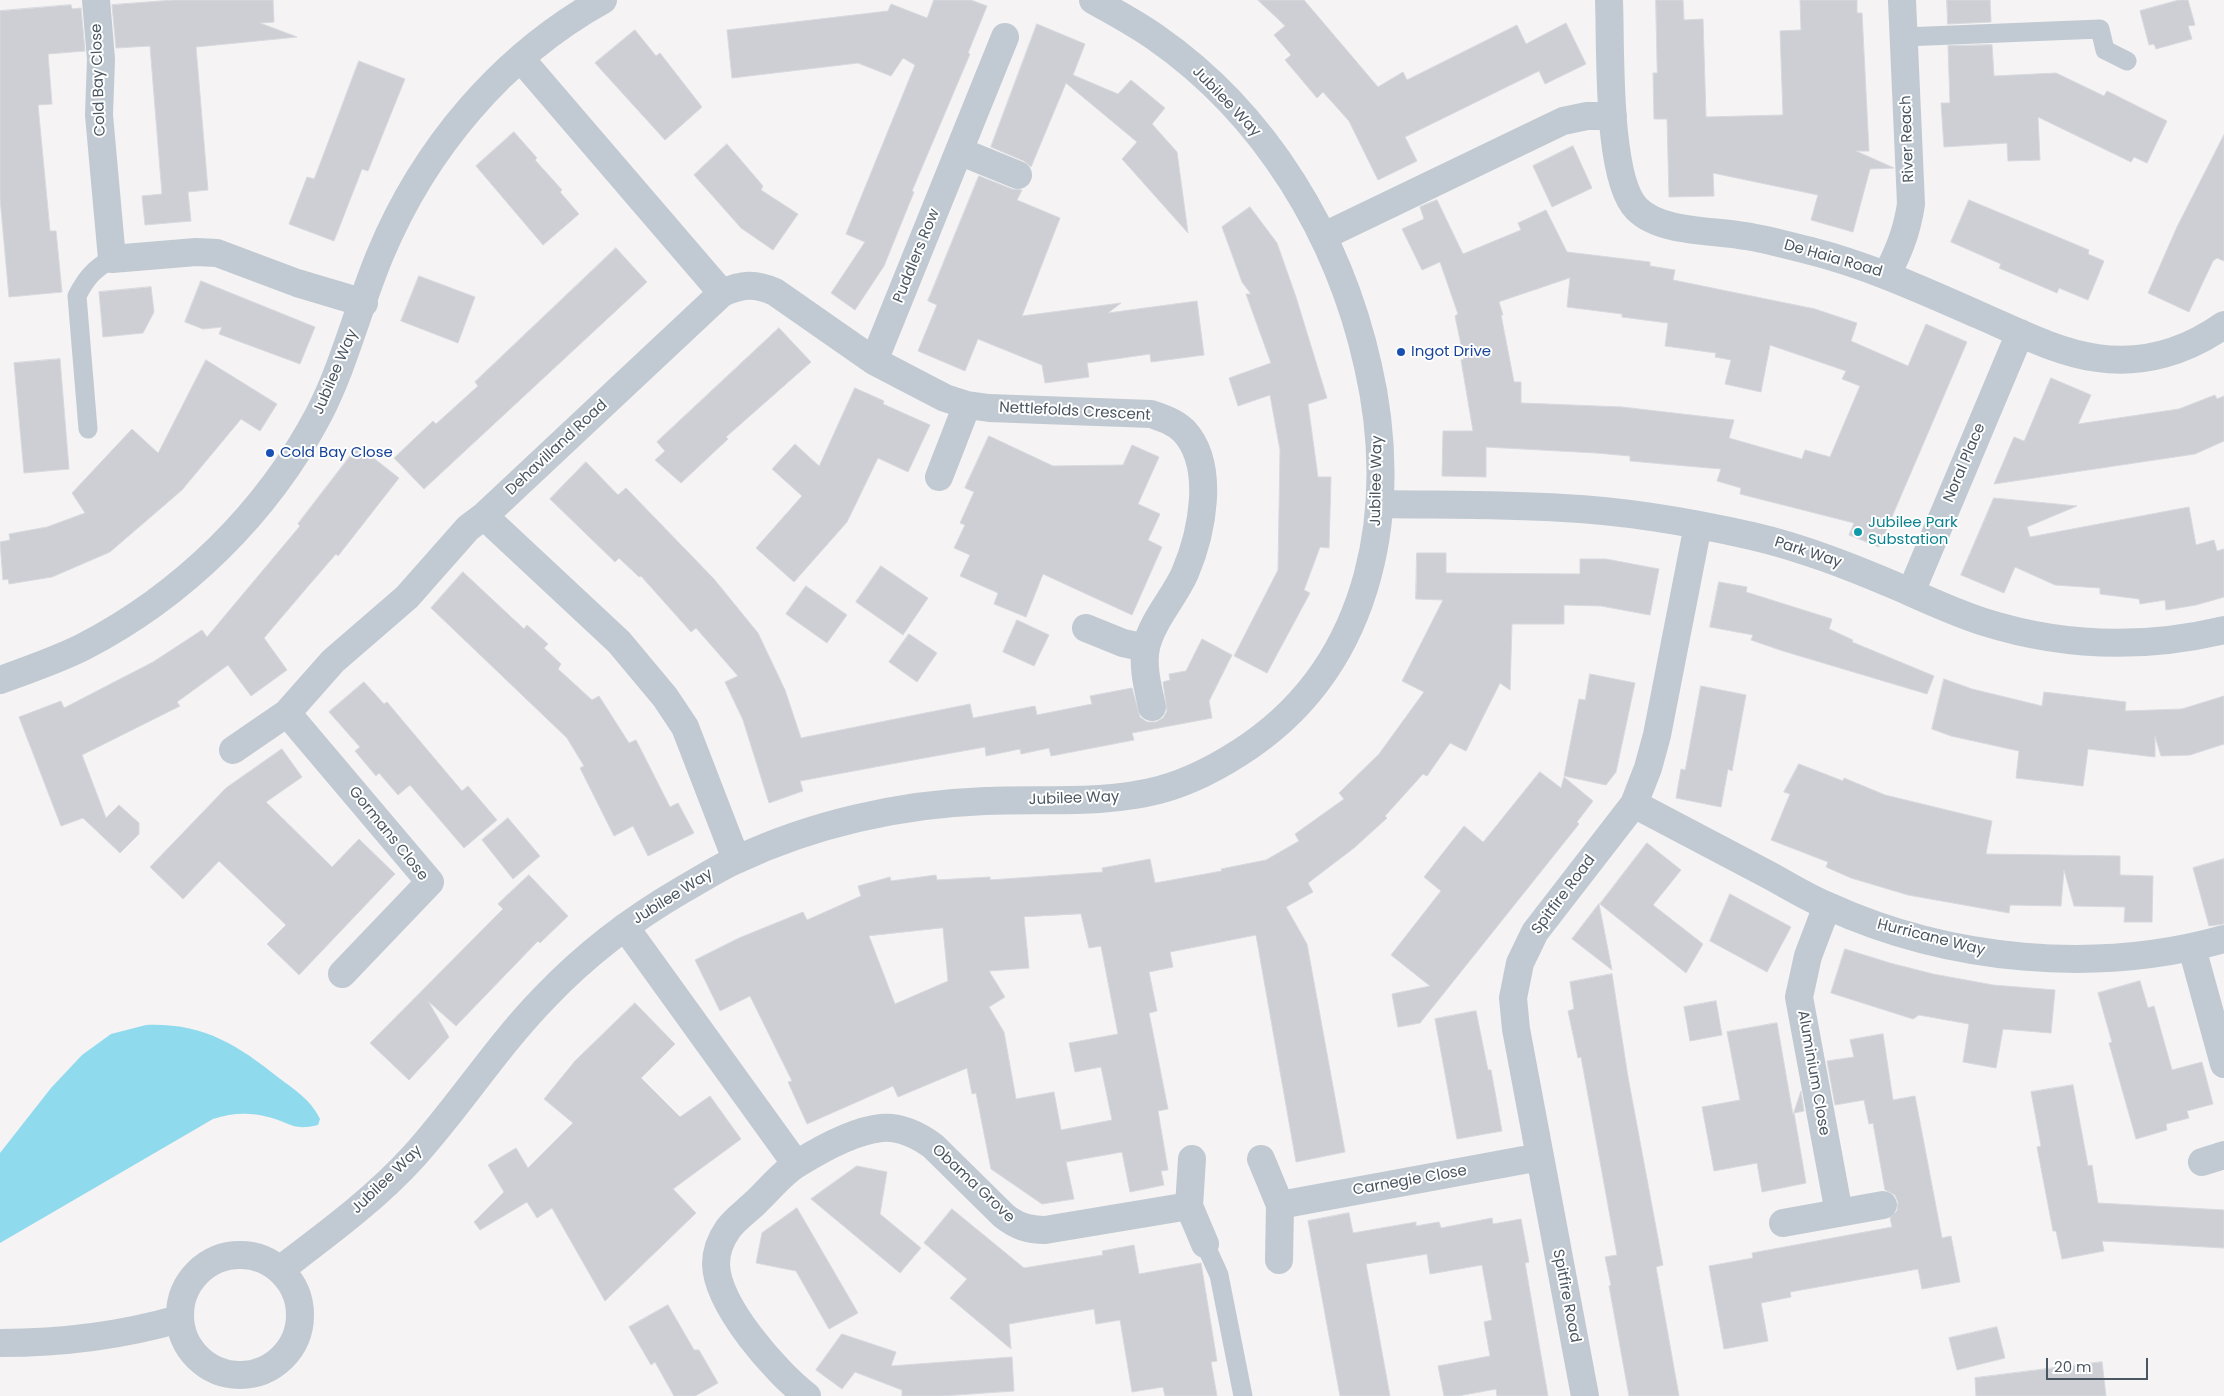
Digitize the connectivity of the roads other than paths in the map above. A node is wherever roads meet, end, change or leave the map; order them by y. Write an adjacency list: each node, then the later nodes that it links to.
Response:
1 (96, 0): 14 (street, Cold Bay Close)
2 (603, 0): 8 (street, Jubilee Way)
3 (1093, 0): 13 (street, Jubilee Way)
4 (1609, 0): 10 (street, De Haia Road)
5 (1902, 0): 7 (street, River Reach)
6 (1005, 37): 11 (street, Puddlers Row)
7 (1904, 37): 9 (lane); 15 (street, River Reach)
8 (521, 59): 16 (street); 17 (street, Jubilee Way)
9 (2127, 61)
10 (1613, 116): 13 (street); 15 (street, De Haia Road)
11 (959, 151): 12 (street); 20 (street, Puddlers Row)
12 (1018, 175)
13 (1324, 236): 24 (street, Jubilee Way)
14 (112, 259): 17 (street); 22 (lane)
15 (1887, 274): 19 (street, De Haia Road)
16 (722, 293): 20 (street, Nettlefolds Crescent); 25 (street, Dehavilland Road)
17 (364, 303): 31 (street, Jubilee Way)
18 (2224, 325): 19 (street, De Haia Road)
19 (2020, 333): 27 (street, Noral Place)
20 (874, 361): 21 (street, Nettlefolds Crescent)
21 (967, 405): 23 (street); 30 (street, Nettlefolds Crescent)
22 (88, 429)
23 (939, 477)
24 (1380, 504): 26 (street, Park Way); 36 (street, Jubilee Way)
25 (484, 516): 33 (street); 36 (street)
26 (1698, 525): 27 (street, Park Way); 35 (street, Spitfire Road)
27 (1911, 592): 29 (street, Park Way)
28 (1086, 628): 30 (street)
29 (2224, 630)
30 (1146, 648): 32 (street, Nettlefolds Crescent)
31 (0, 680)
32 (1152, 707)
33 (286, 712): 34 (street); 41 (street, Gormans Close)
34 (233, 750)
35 (1634, 804): 37 (street, Hurricane Way); 43 (street, Spitfire Road)
36 (736, 860): 38 (street, Jubilee Way)
37 (1827, 906): 40 (street, Hurricane Way); 50 (street, Aluminium Close)
38 (625, 927): 46 (street); 54 (street, Jubilee Way)
39 (2224, 939): 40 (street, Hurricane Way)
40 (2192, 948): 42 (street)
41 (342, 974)
42 (2224, 1064)
43 (1540, 1157): 47 (street, Carnegie Close); 60 (street, Spitfire Road)
44 (1192, 1159): 49 (street)
45 (1261, 1159): 47 (street)
46 (796, 1164): 49 (street, Obama Grove); 58 (street, Obama Grove)
47 (1280, 1204): 53 (street)
48 (1883, 1205): 50 (street)
49 (1189, 1206): 52 (street)
50 (1839, 1213): 51 (street)
51 (1783, 1223)
52 (1205, 1244): 59 (lane)
53 (1279, 1260)
54 (281, 1269): 55 (street); 57 (street)
55 (179, 1319): 56 (street); 57 (street)
56 (0, 1342)
57 (248, 1386)
58 (807, 1396)
59 (1243, 1396)
60 (1585, 1396)

